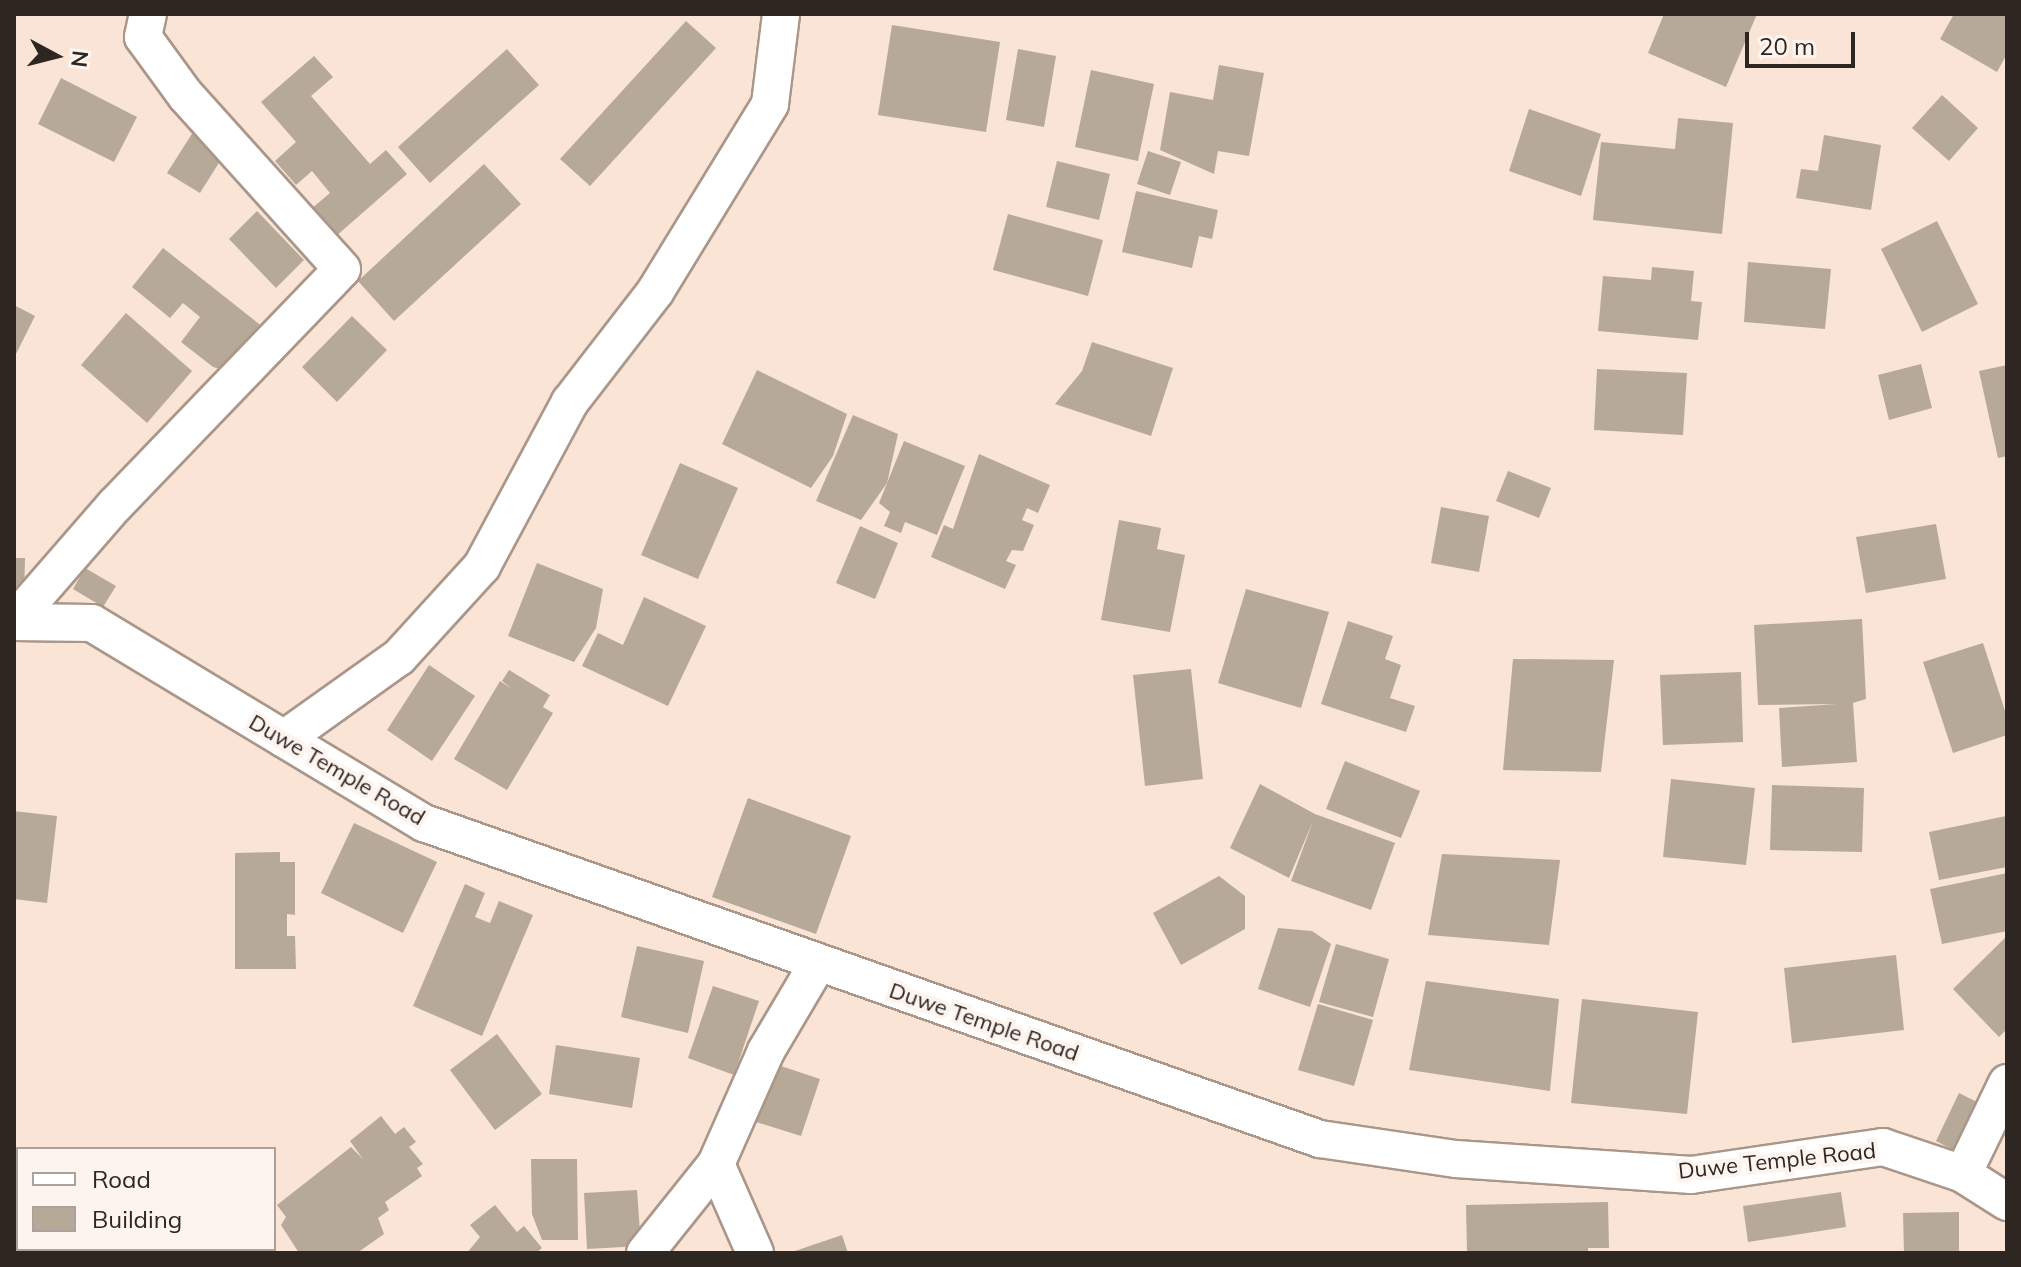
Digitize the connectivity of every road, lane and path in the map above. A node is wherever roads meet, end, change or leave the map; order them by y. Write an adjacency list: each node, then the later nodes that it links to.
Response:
1 (148, 14): 3 (street)
2 (781, 14): 4 (street)
3 (14, 621): 4 (street, Duwe Temple Road)
4 (284, 739): 5 (street, Duwe Temple Road)
5 (818, 963): 7 (street); 8 (street, Duwe Temple Road)
6 (2007, 1083): 8 (street)
7 (716, 1164): 10 (street); 11 (street)
8 (1963, 1174): 9 (street, Duwe Temple Road)
9 (2007, 1202)
10 (645, 1253)
11 (755, 1253)

